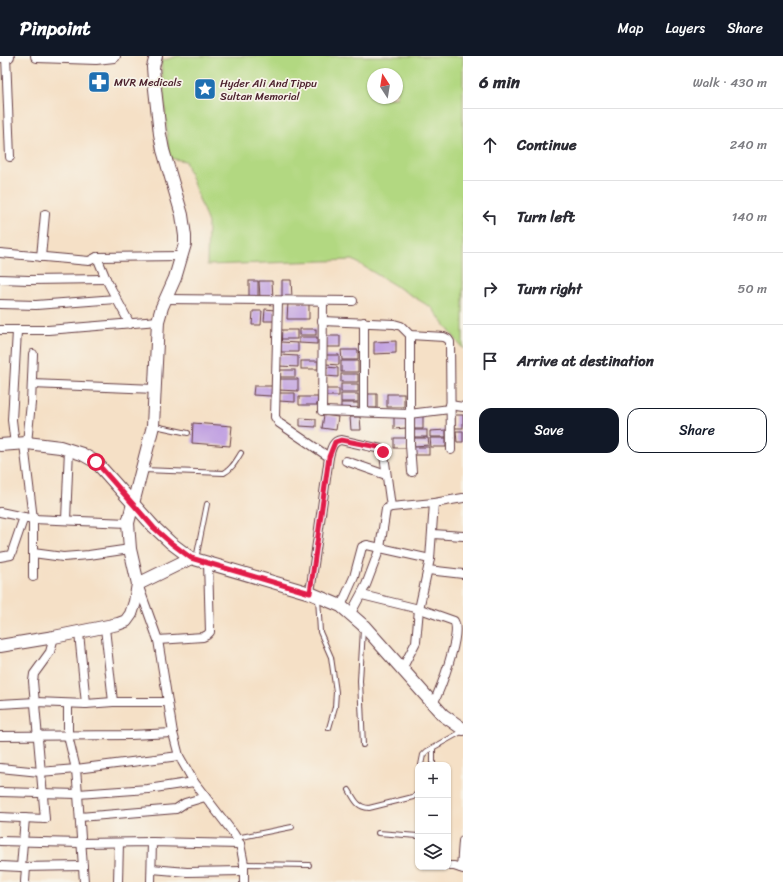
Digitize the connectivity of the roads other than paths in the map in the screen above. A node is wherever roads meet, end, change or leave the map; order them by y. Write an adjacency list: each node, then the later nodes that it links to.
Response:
1 (0, 56): 2 (main road)
2 (7, 56): 7 (street)
3 (37, 56): 6 (main road)
4 (114, 56): 6 (main road)
5 (156, 56): 11 (main road)
6 (61, 57)
7 (10, 157)
8 (45, 214): 10 (street)
9 (0, 253): 10 (street)
10 (41, 256): 12 (street)
11 (181, 256): 12 (street); 16 (main road)
12 (97, 257): 14 (street)
13 (0, 279): 14 (street)
14 (106, 279): 15 (street)
15 (116, 299): 20 (street); 24 (street)
16 (166, 299): 17 (street); 21 (main road)
17 (278, 301): 18 (street); 42 (street)
18 (322, 301): 19 (street); 22 (street)
19 (353, 301)
20 (0, 304)
21 (158, 321): 24 (street); 30 (main road)
22 (322, 321): 23 (street); 33 (street)
23 (364, 322): 27 (street); 33 (street)
24 (130, 324): 26 (street)
25 (0, 330): 26 (street)
26 (17, 331): 37 (street)
27 (410, 335): 31 (street); 34 (street)
28 (33, 354): 29 (street)
29 (32, 384): 30 (street); 37 (street)
30 (155, 389): 35 (main road)
31 (450, 407): 32 (street); 34 (street); 40 (street)
32 (463, 407)
33 (364, 412): 34 (street)
34 (410, 414): 45 (street)
35 (153, 426): 36 (lane); 44 (main road)
36 (188, 433)
37 (22, 444): 38 (main road); 39 (main road); 54 (street)
38 (0, 445)
39 (69, 449): 49 (main road); 55 (street)
40 (451, 450)
41 (241, 453): 44 (lane)
42 (329, 457): 46 (street); 70 (street)
43 (346, 461): 46 (street)
44 (142, 470): 49 (main road)
45 (412, 472)
46 (386, 475): 51 (street)
47 (463, 498): 48 (street)
48 (434, 503): 51 (street); 57 (street)
49 (132, 504): 56 (main road); 63 (main road)
50 (207, 504): 63 (lane)
51 (390, 507): 59 (street)
52 (0, 512): 53 (street)
53 (24, 517): 54 (street); 62 (street)
54 (33, 519): 55 (street); 61 (street)
55 (66, 520): 56 (street)
56 (128, 523): 60 (main road)
57 (433, 534): 58 (street); 64 (street)
58 (463, 536)
59 (380, 548): 64 (street); 71 (street); 72 (street)
60 (130, 549): 61 (street); 69 (main road)
61 (33, 553): 68 (street)
62 (0, 557)
63 (194, 559): 65 (main road); 69 (main road)
64 (430, 559): 66 (street)
65 (208, 562): 70 (main road); 79 (street)
66 (428, 570): 67 (street); 73 (street)
67 (463, 574)
68 (32, 577)
69 (138, 584): 76 (main road); 79 (street)
70 (314, 595): 72 (main road); 89 (lane)
71 (362, 595): 73 (street); 74 (street)
72 (341, 606): 74 (main road)
73 (419, 609): 81 (street); 88 (street)
74 (351, 613): 75 (main road)
75 (364, 626): 81 (main road); 95 (lane)
76 (105, 628): 77 (main road); 83 (street)
77 (79, 633): 78 (main road); 87 (street)
78 (54, 637): 80 (main road); 82 (street)
79 (158, 640): 84 (street)
80 (0, 646)
81 (402, 669): 88 (main road)
82 (36, 702): 85 (street); 86 (street); 93 (street)
83 (113, 702): 84 (street); 87 (street)
84 (168, 702): 91 (street)
85 (0, 704)
86 (68, 704): 87 (street); 94 (street)
87 (86, 704)
88 (433, 704): 90 (main road)
89 (329, 728)
90 (463, 730): 96 (lane)
91 (173, 733): 94 (street); 97 (street)
92 (0, 736): 93 (street)
93 (37, 736): 94 (street); 102 (street)
94 (68, 736): 101 (street)
95 (363, 745)
96 (433, 748): 98 (lane); 99 (lane)
97 (179, 756): 101 (street); 103 (street)
98 (421, 762)
99 (433, 762)
100 (0, 768): 102 (street)
101 (76, 769): 102 (street); 107 (street)
102 (40, 772): 106 (street)
103 (194, 782): 107 (street); 109 (street)
104 (349, 790): 108 (lane)
105 (0, 792): 106 (street)
106 (42, 794): 107 (street); 112 (street)
107 (78, 794): 111 (street)
108 (415, 795)
109 (205, 797): 111 (street); 117 (street)
110 (0, 817): 112 (street)
111 (80, 817): 122 (street)
112 (25, 818): 119 (street)
113 (292, 827): 117 (lane)
114 (378, 833): 115 (lane)
115 (415, 836)
116 (0, 841): 119 (street)
117 (238, 841): 120 (street); 129 (street)
118 (463, 841): 130 (street)
119 (23, 842): 122 (street); 127 (street)
120 (152, 842): 121 (street); 128 (street)
121 (119, 843): 122 (street); 133 (street)
122 (82, 844): 125 (street)
123 (309, 865): 129 (lane)
124 (0, 866): 127 (street)
125 (83, 866): 127 (street); 132 (street)
126 (451, 866): 130 (street)
127 (24, 867): 131 (street)
128 (152, 868): 129 (street); 134 (street)
129 (244, 868): 135 (street)
130 (462, 868)
131 (25, 882)
132 (84, 882)
133 (118, 882)
134 (151, 882)
135 (244, 882)

